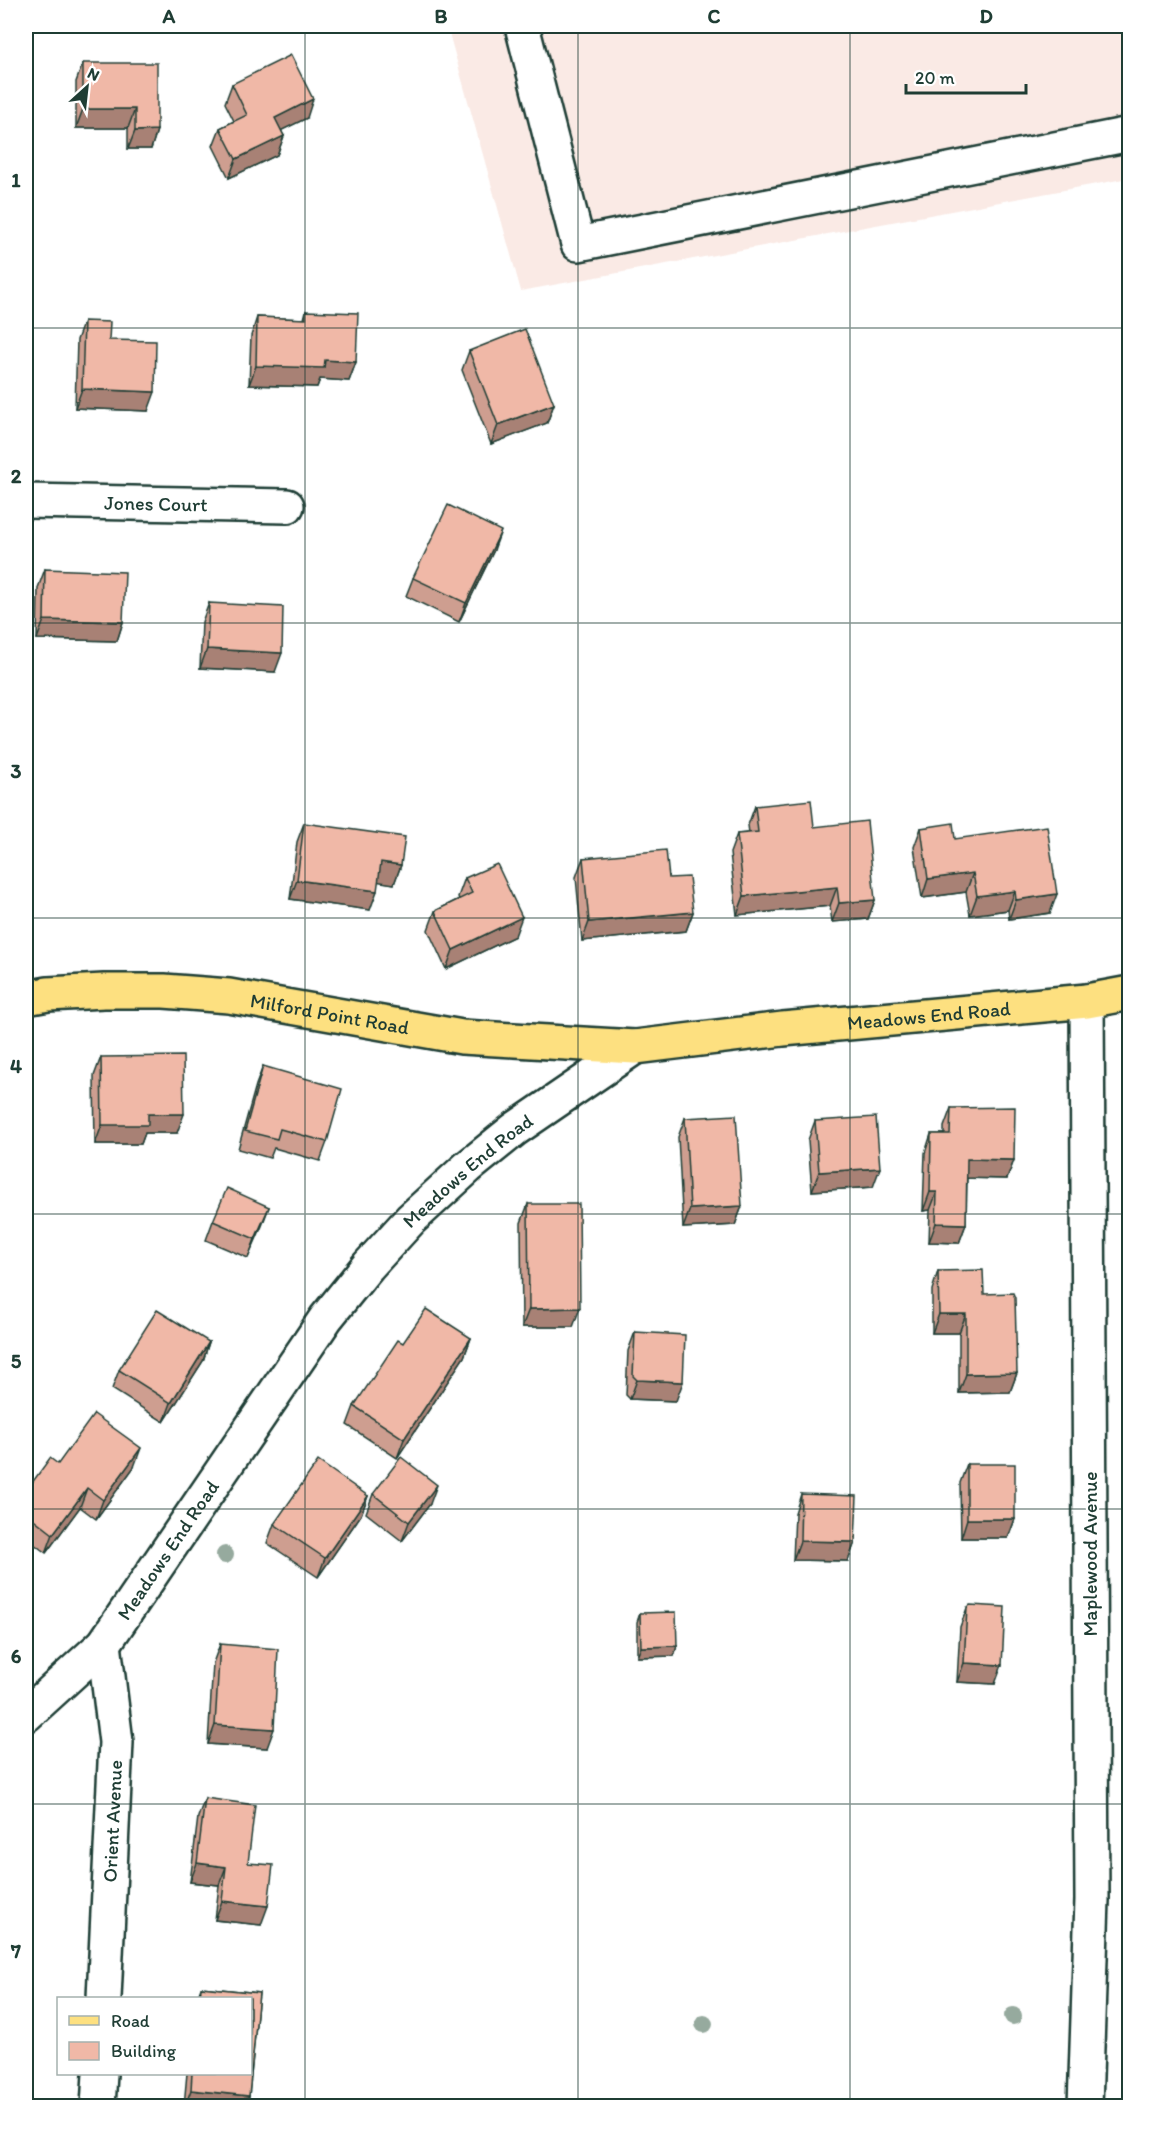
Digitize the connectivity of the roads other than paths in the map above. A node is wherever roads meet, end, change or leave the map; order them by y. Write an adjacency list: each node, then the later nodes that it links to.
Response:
1 (522, 26): 2 (street)
2 (1130, 134)
3 (26, 501): 4 (street, Jones Court)
4 (287, 506)
5 (1130, 993): 7 (main road, Meadows End Road)
6 (26, 998): 8 (main road, Milford Point Road)
7 (1088, 1001): 8 (main road, Meadows End Road); 14 (street, Maplewood Avenue)
8 (635, 1047): 9 (street, Meadows End Road)
9 (104, 1644): 10 (street, Meadows End Road); 11 (street, Orient Avenue)
10 (26, 1715)
11 (104, 1997)
12 (100, 2075): 13 (street)
13 (98, 2106)
14 (1085, 2106)

